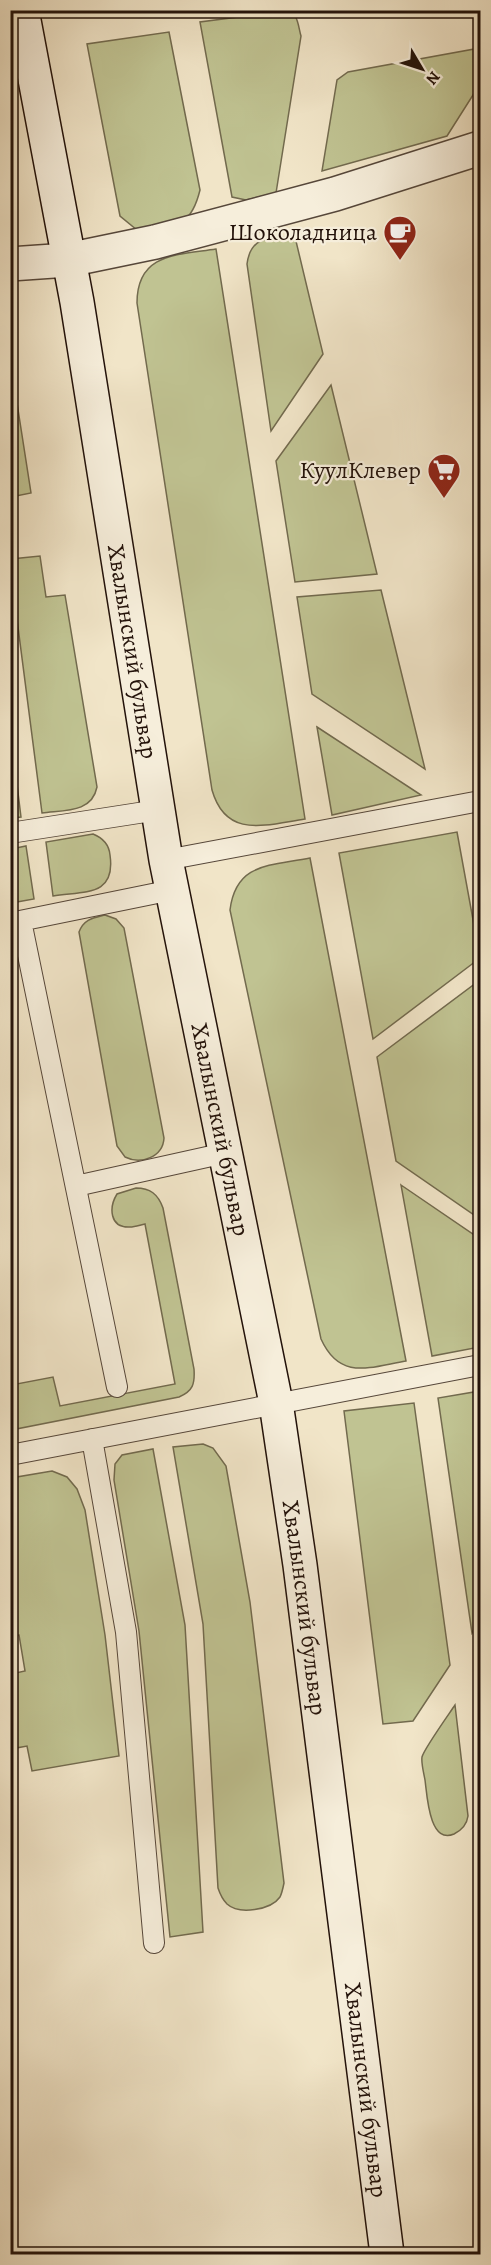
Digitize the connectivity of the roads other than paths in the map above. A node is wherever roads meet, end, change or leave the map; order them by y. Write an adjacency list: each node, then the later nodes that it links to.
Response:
1 (22, 10): 3 (street, Хвалынский бульвар)
2 (480, 148): 3 (street)
3 (68, 260): 4 (street); 6 (street, Хвалынский бульвар)
4 (10, 264)
5 (480, 801): 8 (lane)
6 (158, 810): 7 (lane); 8 (street, Хвалынский бульвар)
7 (10, 833)
8 (169, 875): 9 (lane); 10 (street, Хвалынский бульвар)
9 (16, 922): 11 (lane)
10 (225, 1153): 11 (lane); 14 (street, Хвалынский бульвар)
11 (75, 1186): 13 (lane)
12 (480, 1365): 14 (lane)
13 (117, 1388)
14 (276, 1403): 15 (lane); 18 (street, Хвалынский бульвар)
15 (92, 1439): 16 (lane); 17 (lane)
16 (10, 1455)
17 (154, 1943)
18 (387, 2254)

